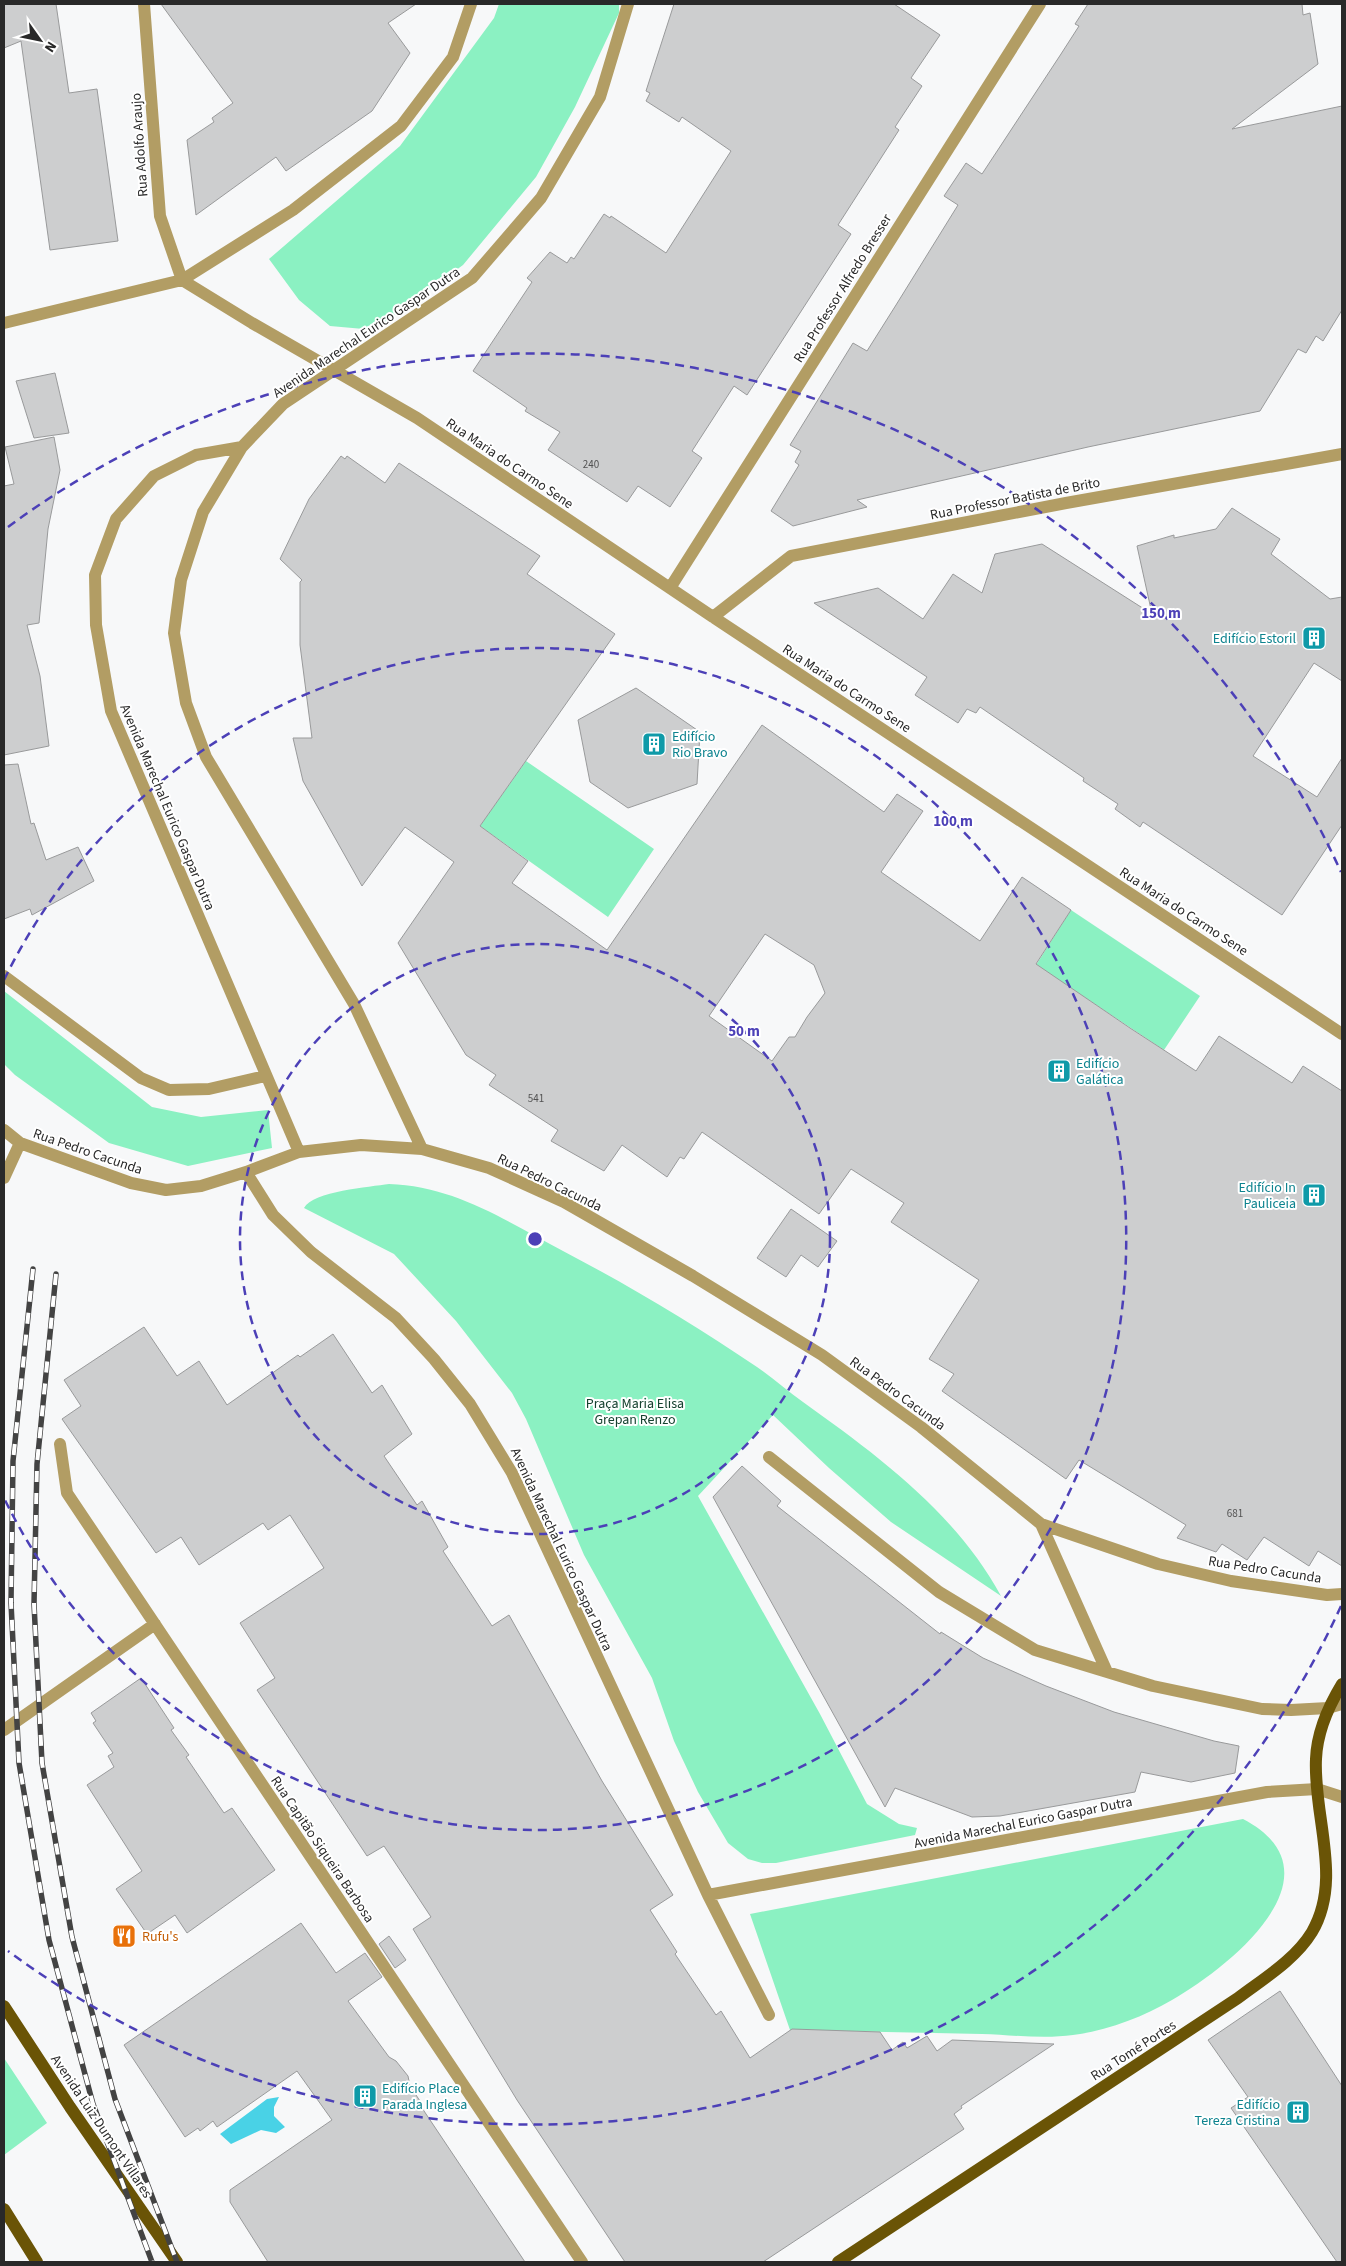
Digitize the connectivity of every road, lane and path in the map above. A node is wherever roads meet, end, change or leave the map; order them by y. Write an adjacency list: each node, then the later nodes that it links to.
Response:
1 (144, 4): 5 (street, Rua Adolfo Araujo)
2 (471, 4): 5 (street)
3 (628, 4): 7 (street, Avenida Marechal Eurico Gaspar Dutra)
4 (1040, 4): 10 (street, Rua Professor Alfredo Bresser)
5 (182, 280): 6 (street); 7 (street, Rua Maria do Carmo Sene)
6 (4, 323)
7 (333, 370): 8 (street, Avenida Marechal Eurico Gaspar Dutra); 10 (street, Rua Maria do Carmo Sene)
8 (242, 447): 14 (street, Avenida Marechal Eurico Gaspar Dutra); 17 (street, Avenida Marechal Eurico Gaspar Dutra)
9 (1342, 454): 11 (street, Rua Professor Batista de Brito)
10 (670, 588): 11 (street, Rua Maria do Carmo Sene)
11 (713, 618): 13 (street, Rua Maria do Carmo Sene)
12 (4, 976): 14 (street)
13 (1342, 1034)
14 (265, 1076): 18 (street, Avenida Marechal Eurico Gaspar Dutra)
15 (4, 1130): 16 (street, Rua Pedro Cacunda)
16 (20, 1143): 19 (street, Rua Pedro Cacunda); 20 (street)
17 (422, 1149): 18 (street, Rua Pedro Cacunda); 23 (street, Rua Pedro Cacunda)
18 (299, 1152): 19 (street, Rua Pedro Cacunda)
19 (246, 1172): 33 (street, Avenida Marechal Eurico Gaspar Dutra)
20 (4, 1178)
21 (60, 1444): 25 (street, Rua Capitão Siqueira Barbosa)
22 (769, 1457): 26 (street)
23 (1041, 1524): 24 (street, Rua Pedro Cacunda); 26 (street, Rua Pedro Cacunda)
24 (1342, 1594)
25 (155, 1624): 30 (street); 39 (street, Rua Capitão Siqueira Barbosa)
26 (1107, 1672): 29 (street)
27 (1342, 1684): 29 (main road, Rua Tomé Portes)
28 (1342, 1704): 29 (street)
29 (1328, 1708): 31 (main road, Rua Tomé Portes)
30 (4, 1730)
31 (1317, 1789): 32 (street, Avenida Marechal Eurico Gaspar Dutra); 33 (street, Avenida Marechal Eurico Gaspar Dutra); 40 (main road, Rua Tomé Portes)
32 (1342, 1797)
33 (708, 1895): 35 (street, Avenida Marechal Eurico Gaspar Dutra)
34 (4, 2006): 38 (main road, Avenida Luiz Dumont Villares)
35 (769, 2015)
36 (4, 2209): 37 (main road)
37 (37, 2262)
38 (177, 2262)
39 (582, 2262)
40 (838, 2262)

